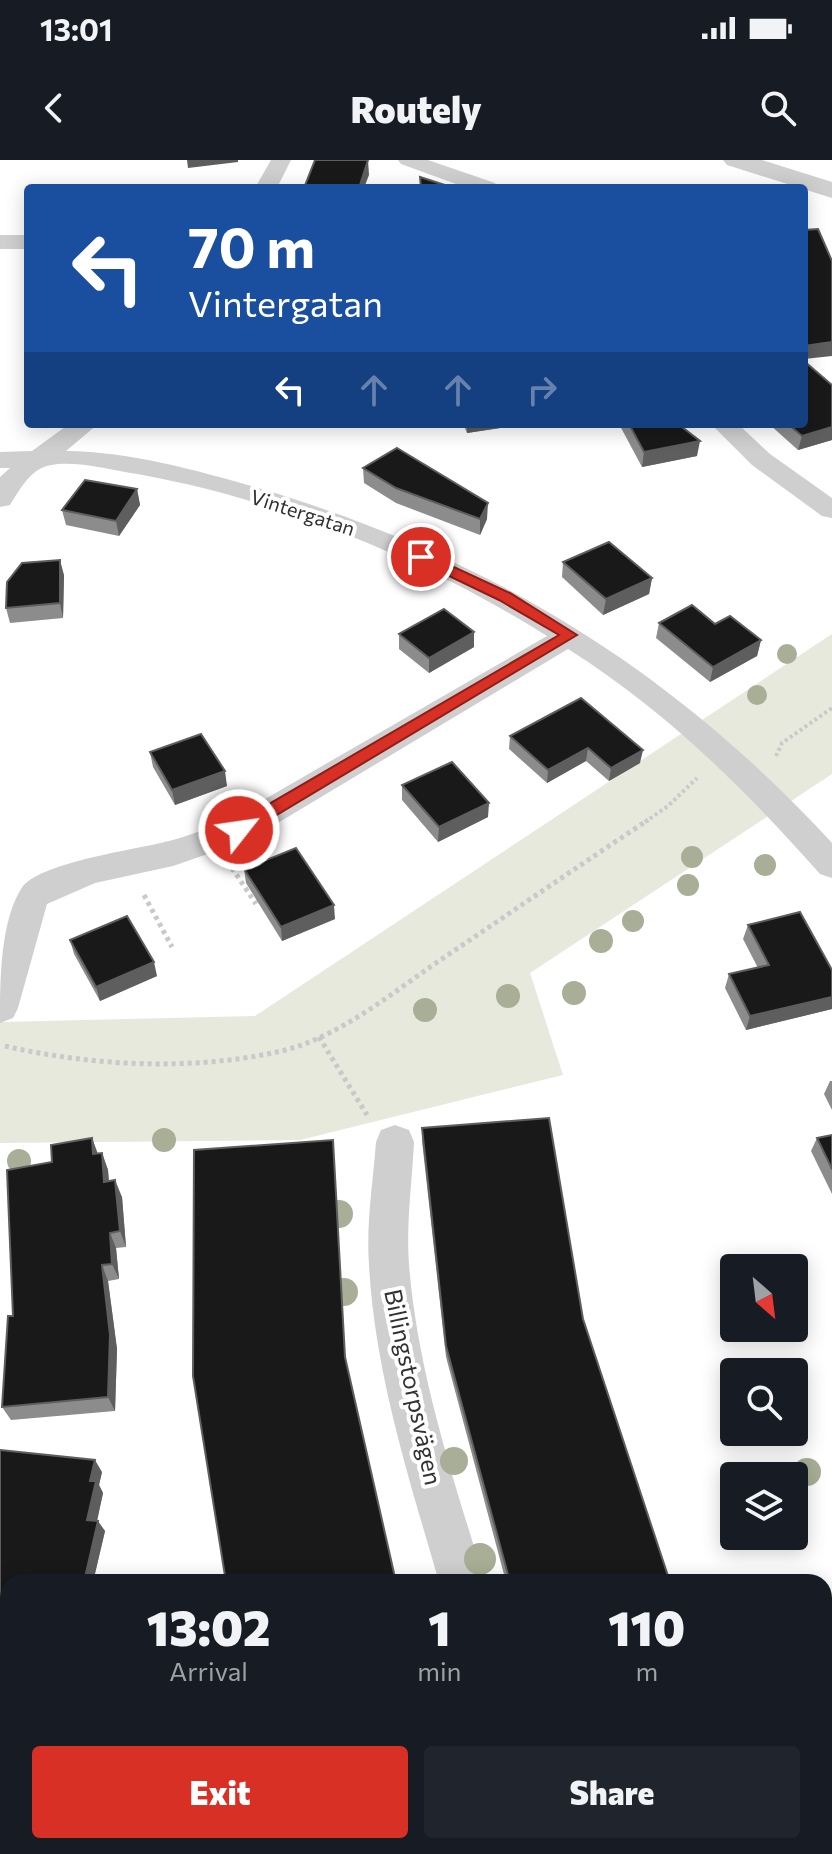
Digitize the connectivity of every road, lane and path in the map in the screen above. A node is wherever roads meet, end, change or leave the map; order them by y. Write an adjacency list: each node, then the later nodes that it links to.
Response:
1 (281, 160): 4 (street)
2 (408, 160): 5 (street)
3 (736, 160): 6 (street)
4 (268, 184)
5 (476, 184)
6 (832, 190)
7 (0, 242): 8 (street)
8 (24, 242)
9 (80, 428): 11 (street)
10 (727, 428): 14 (street)
11 (38, 459): 12 (street, Vintergatan); 13 (street); 15 (street, Vintergatan)
12 (0, 460)
13 (0, 499)
14 (832, 510)
15 (570, 635): 19 (street, Vintergatan); 24 (street)
16 (832, 708): 17 (path)
17 (772, 763)
18 (701, 773): 25 (path)
19 (832, 865)
20 (231, 866): 22 (path)
21 (143, 893): 23 (path)
22 (256, 904)
23 (172, 947)
24 (0, 1008)
25 (319, 1037): 26 (path); 27 (path)
26 (12, 1049)
27 (395, 1142): 28 (street, Billingstorpsvägen)
28 (460, 1574)

